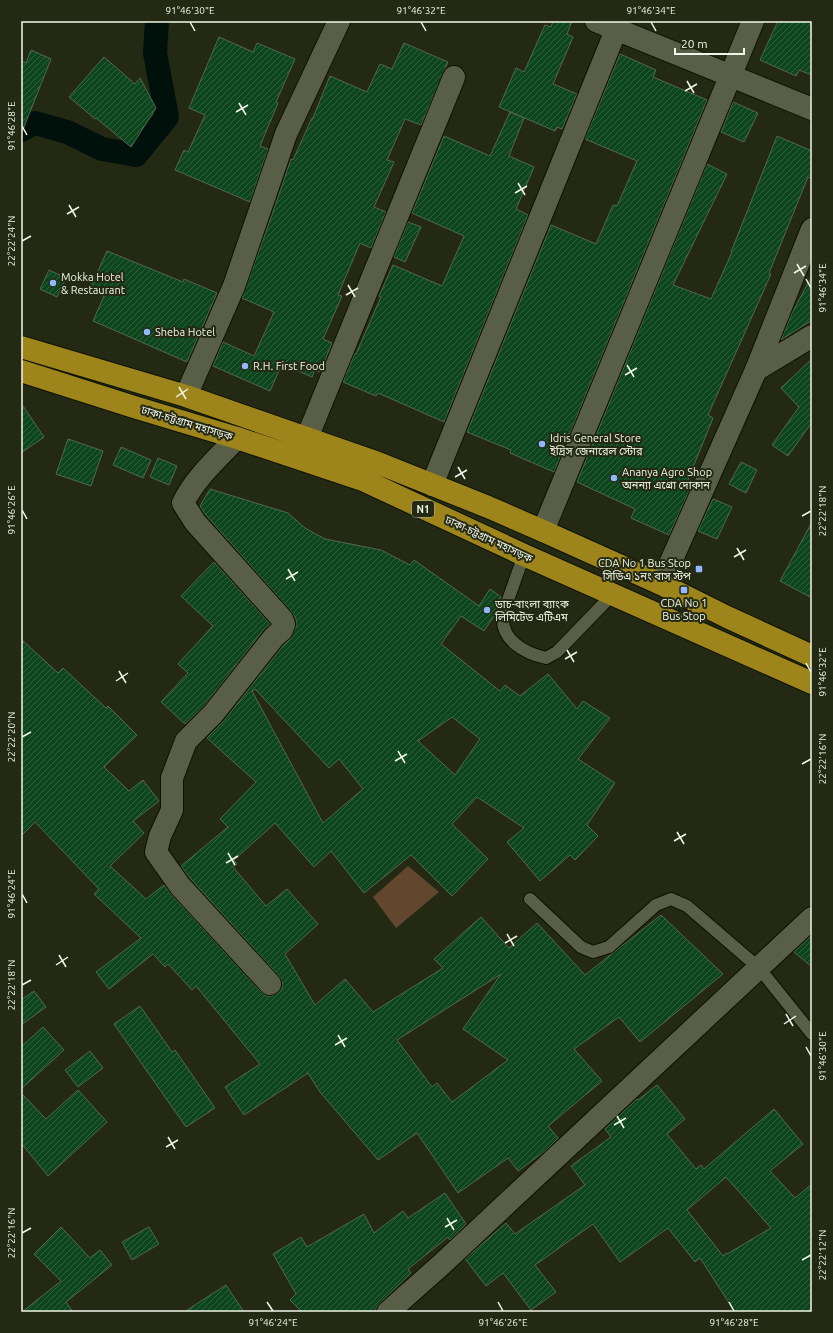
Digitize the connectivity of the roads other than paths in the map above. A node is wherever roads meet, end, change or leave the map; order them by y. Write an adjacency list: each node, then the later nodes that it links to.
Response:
1 (339, 21): 13 (street)
2 (596, 21): 4 (street)
3 (753, 21): 5 (street)
4 (616, 30): 5 (street); 16 (street)
5 (731, 76): 7 (street); 17 (street)
6 (454, 77): 15 (street)
7 (812, 109)
8 (812, 229): 11 (street)
9 (812, 336): 11 (street)
10 (21, 347): 13 (highway, N1)
11 (756, 370): 19 (street)
12 (21, 371): 14 (highway, ঢাকা-চট্টগ্রাম মহাসড়ক / N1)
13 (186, 396): 15 (highway, N1)
14 (237, 438): 18 (highway, ঢাকা-চট্টগ্রাম মহাসড়ক / N1); 26 (street)
15 (307, 438): 16 (highway, N1)
16 (432, 485): 17 (highway, N1)
17 (543, 531): 19 (highway, N1)
18 (524, 555): 20 (highway, ঢাকা-চট্টগ্রাম মহাসড়ক / N1); 20 (lane)
19 (661, 584): 21 (highway, N1)
20 (613, 594): 22 (highway, ঢাকা-চট্টগ্রাম মহাসড়ক / N1)
21 (812, 656)
22 (812, 683)
23 (530, 899): 25 (lane)
24 (812, 918): 25 (street)
25 (759, 968): 27 (lane); 28 (street)
26 (270, 984)
27 (812, 1034)
28 (388, 1312)

